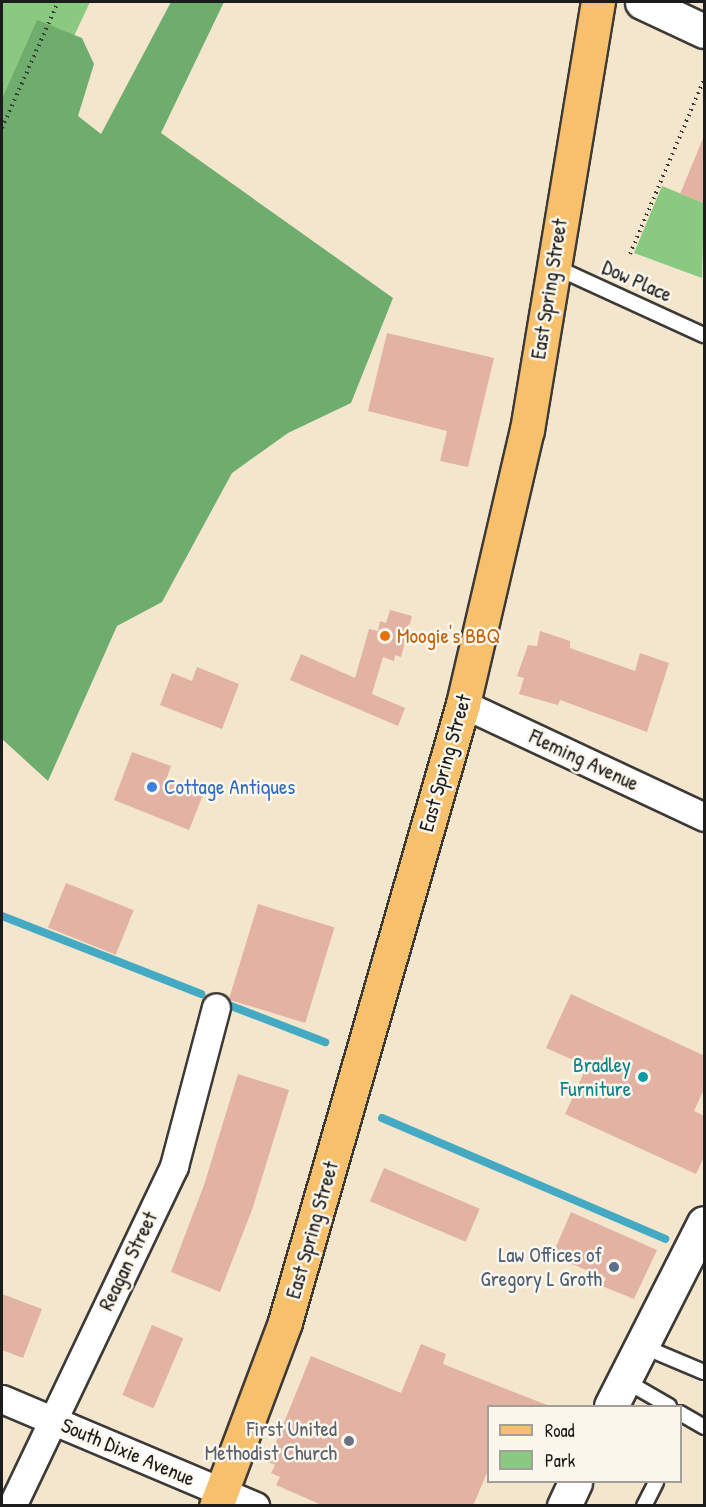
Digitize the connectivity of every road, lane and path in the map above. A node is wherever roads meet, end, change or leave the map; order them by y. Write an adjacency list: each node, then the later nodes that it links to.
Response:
1 (52, 2): 5 (path)
2 (58, 2): 5 (path)
3 (598, 2): 10 (main road, East Spring Street)
4 (642, 2): 6 (street)
5 (55, 8): 8 (path)
6 (705, 31)
7 (705, 80): 9 (path)
8 (2, 128)
9 (630, 254)
10 (552, 266): 11 (lane, Dow Place); 12 (main road, East Spring Street)
11 (705, 335)
12 (462, 704): 13 (street, Fleming Avenue); 26 (main road, East Spring Street)
13 (705, 816)
14 (216, 1007): 21 (street, Reagan Street)
15 (705, 1223): 16 (street)
16 (642, 1346): 17 (lane); 18 (street)
17 (705, 1372)
18 (618, 1393): 20 (lane)
19 (2, 1399): 21 (street, South Dixie Avenue)
20 (662, 1405)
21 (53, 1420): 26 (street, South Dixie Avenue); 27 (street, Reagan Street)
22 (683, 1420): 23 (lane)
23 (705, 1427)
24 (575, 1483): 29 (street)
25 (656, 1483): 30 (lane)
26 (219, 1498): 28 (street, South Dixie Avenue)
27 (12, 1506)
28 (255, 1506)
29 (564, 1506)
30 (644, 1506)

